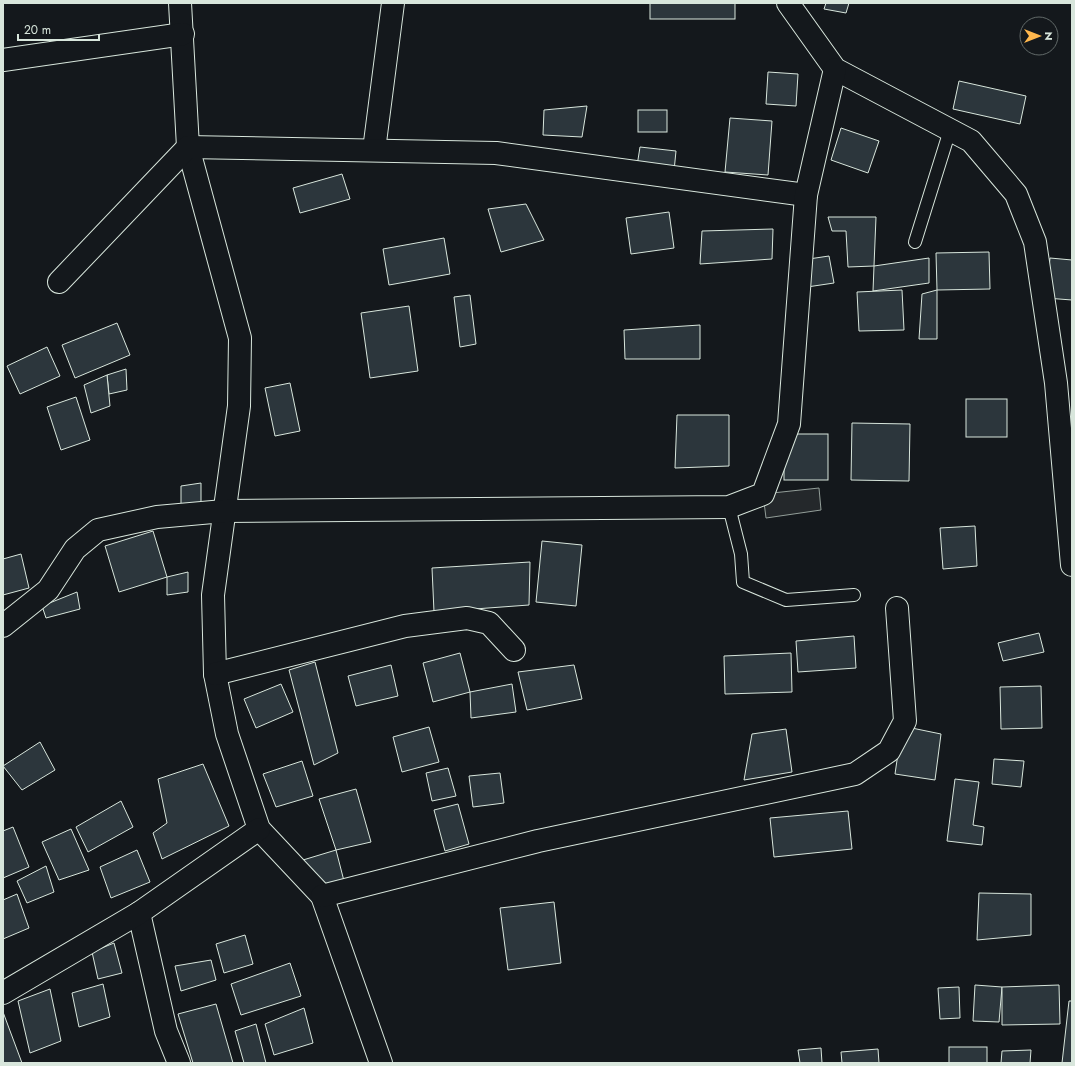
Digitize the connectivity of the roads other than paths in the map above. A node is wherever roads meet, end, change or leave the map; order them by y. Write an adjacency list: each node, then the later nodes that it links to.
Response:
1 (180, 3): 4 (street)
2 (393, 3): 9 (street)
3 (788, 3): 6 (street)
4 (183, 34): 5 (street); 8 (street)
5 (3, 60)
6 (835, 69): 7 (street); 10 (street)
7 (950, 130): 11 (lane); 15 (street)
8 (188, 147): 9 (street); 12 (street); 14 (street)
9 (374, 150): 10 (street)
10 (806, 195): 13 (street)
11 (915, 242)
12 (59, 282)
13 (729, 507): 14 (street); 16 (lane)
14 (224, 511): 18 (street); 20 (street)
15 (1072, 565)
16 (854, 595)
17 (897, 608): 22 (street)
18 (3, 626)
19 (514, 650): 20 (street)
20 (215, 674): 21 (street)
21 (259, 829): 22 (street); 23 (street)
22 (322, 896): 26 (street)
23 (139, 913): 24 (street); 25 (street)
24 (3, 993)
25 (179, 1063)
26 (381, 1063)

